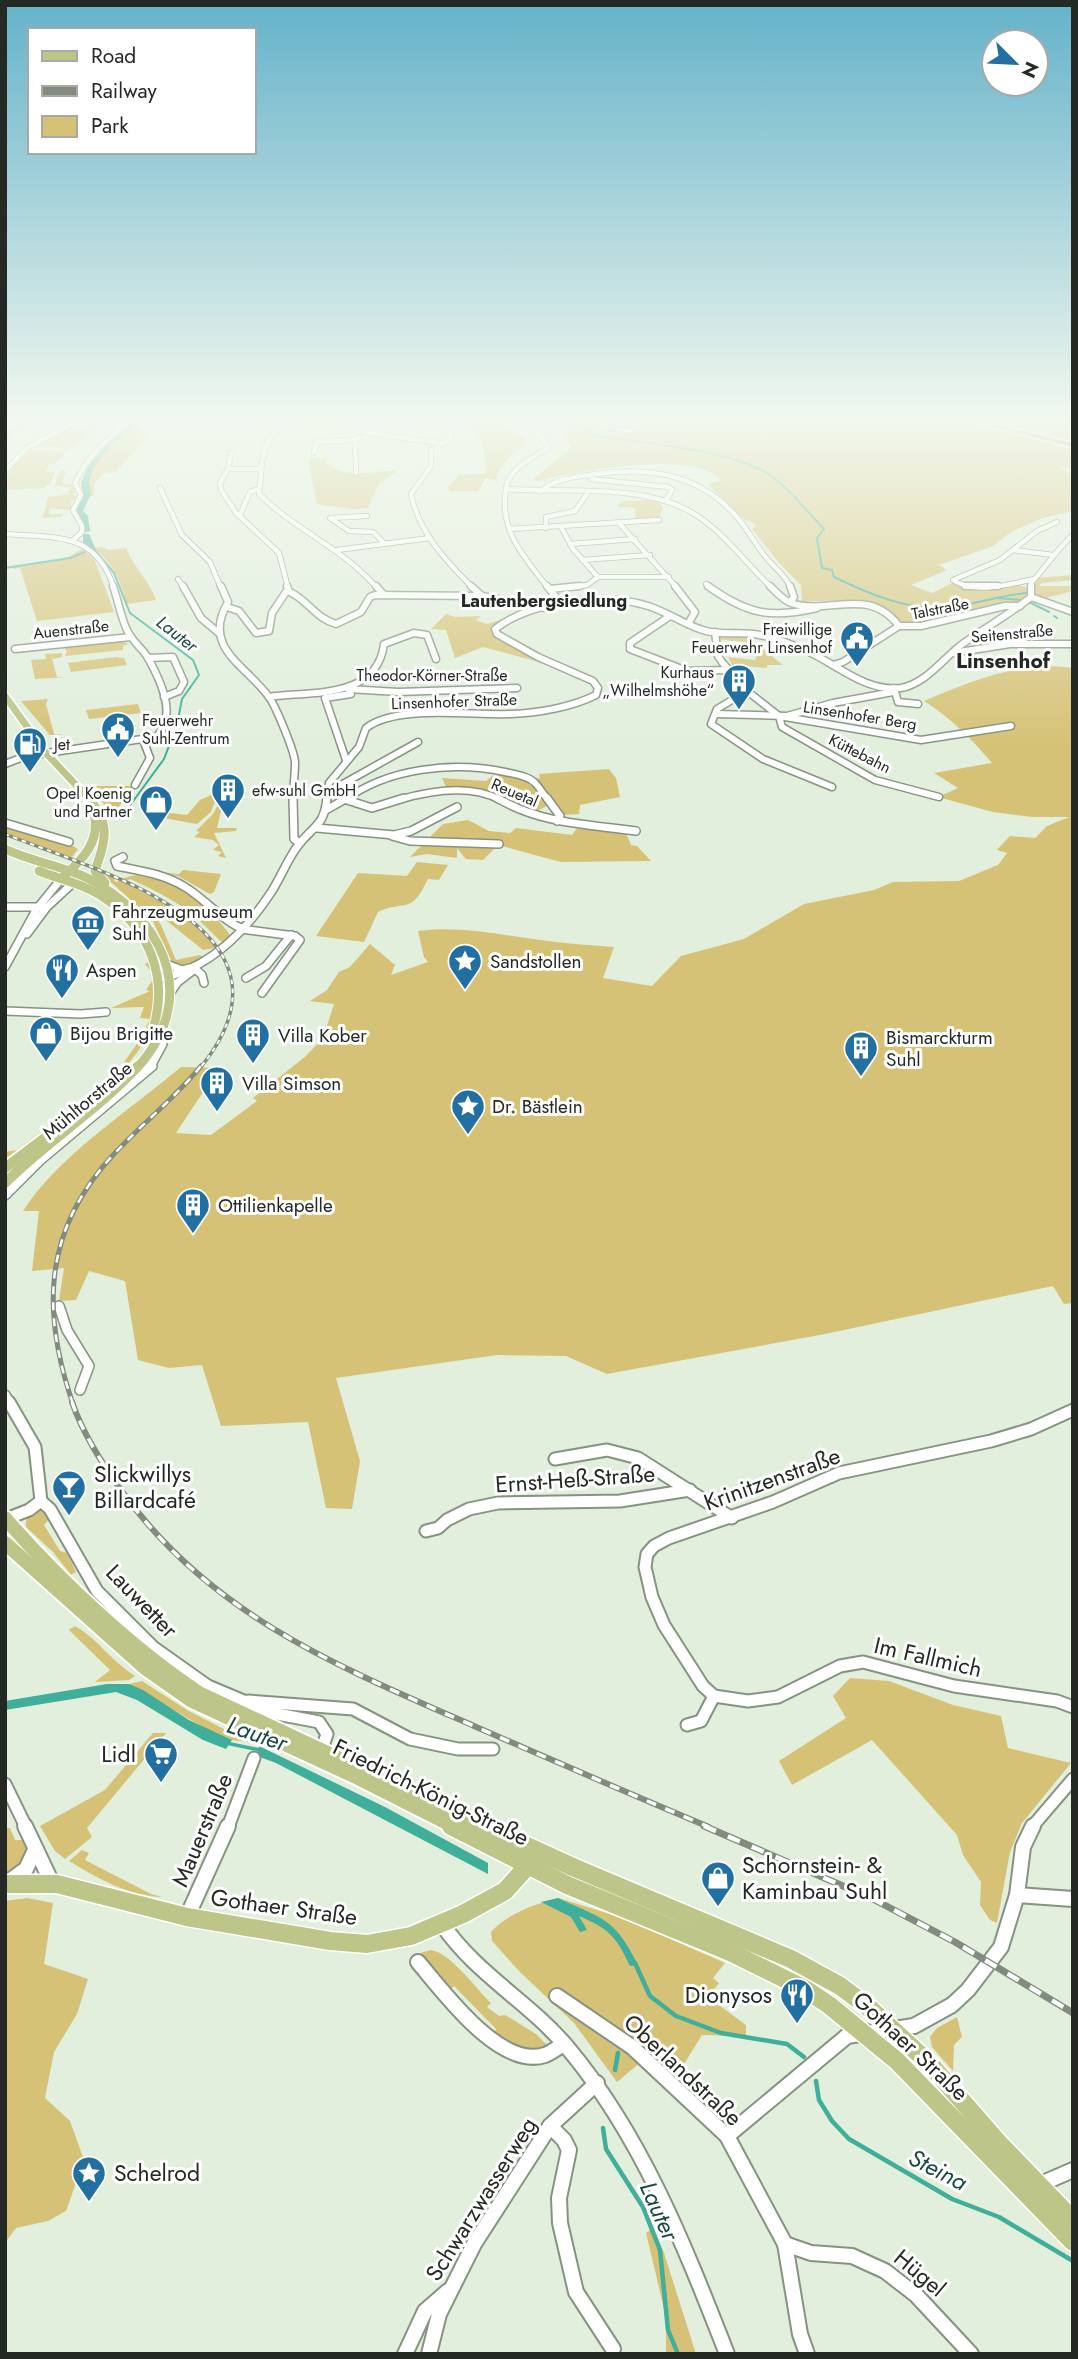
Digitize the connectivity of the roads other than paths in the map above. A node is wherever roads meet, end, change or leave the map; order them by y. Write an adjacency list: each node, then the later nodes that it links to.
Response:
1 (82, 528): 18 (street)
2 (179, 528): 40 (street)
3 (253, 528): 32 (street)
4 (304, 528): 21 (street)
5 (345, 528): 19 (street)
6 (424, 528): 16 (street)
7 (543, 528): 13 (street)
8 (562, 528): 20 (street)
9 (624, 528): 17 (street)
10 (711, 528): 37 (street)
11 (746, 528): 37 (street)
12 (1043, 528): 22 (street)
13 (509, 529): 31 (street)
14 (5, 534): 18 (street)
15 (1073, 535): 24 (street)
16 (430, 538): 19 (street); 34 (street)
17 (635, 539): 20 (street); 23 (street)
18 (73, 540): 48 (street, Auenstraße)
19 (384, 542): 21 (street)
20 (570, 544): 25 (street)
21 (337, 550): 33 (street)
22 (1013, 550): 24 (street); 29 (street)
23 (650, 555): 25 (street); 27 (street)
24 (1053, 555): 29 (street)
25 (582, 560): 26 (street)
26 (598, 577): 27 (street); 31 (street)
27 (669, 577): 44 (street)
28 (178, 579): 47 (street)
29 (1034, 579): 35 (street)
30 (706, 584): 38 (street)
31 (550, 589): 36 (street)
32 (288, 591): 33 (street); 40 (street)
33 (383, 594): 34 (street)
34 (482, 596): 41 (street)
35 (1031, 597): 39 (street); 42 (street, Seitenstraße)
36 (560, 602): 41 (street, Linsenhofer Straße); 43 (street, Linsenhofer Straße)
37 (790, 602): 38 (street)
38 (826, 603): 45 (street)
39 (1020, 606): 45 (street, Talstraße); 51 (street)
40 (227, 607): 47 (street)
41 (545, 608): 71 (street, Linsenhofer Straße)
42 (1073, 612)
43 (670, 616): 44 (street, Linsenhofer Straße); 55 (street)
44 (688, 624): 46 (street, Linsenhofer Straße)
45 (899, 626): 54 (street, Talstraße)
46 (715, 632): 54 (street, Linsenhofer Straße); 55 (street, Küttebahn)
47 (220, 634): 63 (street)
48 (131, 637): 50 (street, Auenstraße); 52 (street, Auenstraße)
49 (1073, 645): 51 (street, Seitenstraße)
50 (15, 649)
51 (953, 653): 59 (street)
52 (148, 658): 62 (street, Auenstraße); 62 (street)
53 (436, 659): 57 (street)
54 (833, 665): 59 (street, Linsenhofer Straße)
55 (729, 670): 60 (street, Küttebahn)
56 (517, 688): 58 (street, Theodor-Körner-Straße)
57 (346, 689): 58 (street, Theodor-Körner-Straße); 63 (street, Theodor-Körner-Straße)
58 (357, 690): 71 (street)
59 (894, 690): 64 (street, Linsenhofer Berg); 66 (street, Linsenhofer Berg)
60 (747, 691): 65 (street); 66 (street, Küttebahn)
61 (5, 696): 70 (main road)
62 (164, 697): 68 (street, Auenstraße)
63 (269, 697): 86 (street)
64 (918, 704)
65 (716, 714): 66 (street); 74 (street)
66 (779, 716): 67 (street, Linsenhofer Berg); 75 (street, Küttebahn)
67 (1011, 726)
68 (143, 740): 70 (street); 73 (street)
69 (418, 741): 76 (street)
70 (46, 753): 72 (street); 77 (main road)
71 (346, 760): 79 (street, Linsenhofer Straße)
72 (5, 764)
73 (135, 785)
74 (832, 787)
75 (939, 797)
76 (344, 799): 79 (street); 80 (street, Reuetal); 80 (street)
77 (94, 807): 91 (main road); 93 (main road)
78 (457, 807): 84 (street)
79 (326, 810): 82 (street, Linsenhofer Straße)
80 (557, 821): 83 (street, Reuetal)
81 (5, 823): 85 (street)
82 (317, 828): 84 (street); 86 (street, Linsenhofer Straße)
83 (636, 831)
84 (391, 835): 87 (street)
85 (69, 842)
86 (300, 843): 99 (street, Linsenhofer Straße)
87 (499, 844)
88 (5, 849): 93 (main road)
89 (5, 856): 92 (main road)
90 (123, 857): 99 (street)
91 (96, 866): 94 (main road); 100 (main road)
92 (38, 871): 93 (main road); 96 (street)
93 (64, 876): 94 (main road); 95 (main road); 96 (street)
94 (82, 877): 95 (main road); 100 (main road)
95 (73, 883): 98 (street); 108 (main road)
96 (51, 888): 98 (street)
97 (5, 907): 98 (street)
98 (38, 907): 102 (street)
99 (242, 928): 101 (street); 103 (street, Linsenhofer Straße)
100 (150, 930): 104 (main road)
101 (291, 935): 109 (street); 112 (street)
102 (15, 949): 105 (street)
103 (205, 962): 104 (street); 106 (street, Linsenhofer Straße)
104 (169, 965): 107 (main road)
105 (5, 967)
106 (195, 968): 107 (street); 110 (street); 111 (street)
107 (171, 977): 108 (street); 111 (main road)
108 (158, 978): 115 (main road)
109 (246, 978)
110 (204, 983)
111 (171, 992): 115 (main road)
112 (262, 993)
113 (5, 1011): 114 (street)
114 (102, 1012)
115 (8, 1178): 116 (street)
116 (5, 1195)
117 (59, 1306): 118 (street)
118 (80, 1390)
119 (5, 1395): 123 (street, Lauwetter)
120 (1073, 1410): 125 (street, Krinitzenstraße)
121 (555, 1458): 122 (street, Ernst-Heß-Straße)
122 (690, 1490): 125 (street, Ernst-Heß-Straße); 126 (street, Ernst-Heß-Straße)
123 (41, 1501): 124 (street); 129 (street, Lauwetter)
124 (6, 1518): 133 (main road, Friedrich-König-Straße)
125 (732, 1518): 128 (street, Krinitzenstraße)
126 (426, 1531)
127 (5, 1543): 139 (main road, Friedrich-König-Straße)
128 (714, 1696): 130 (street, Im Fallmich); 131 (street)
129 (240, 1700): 132 (street); 133 (street, Lauwetter)
130 (1073, 1707)
131 (687, 1725)
132 (493, 1749)
133 (321, 1752): 138 (main road, Friedrich-König-Straße)
134 (254, 1758): 144 (street, Mauerstraße)
135 (1073, 1779): 142 (street)
136 (5, 1784): 137 (street)
137 (35, 1850): 140 (street); 141 (street)
138 (538, 1851): 139 (main road, Gothaer Straße); 148 (main road, Gothaer Straße)
139 (529, 1866): 145 (main road, Gothaer Straße); 149 (main road, Gothaer Straße)
140 (52, 1883): 141 (main road, Gothaer Straße); 144 (main road, Gothaer Straße)
141 (5, 1884)
142 (1017, 1895): 143 (street); 148 (street)
143 (1073, 1899)
144 (187, 1917): 145 (main road, Gothaer Straße)
145 (442, 1924): 150 (street)
146 (418, 1962): 150 (street)
147 (557, 1996): 153 (street, Oberlandstraße)
148 (895, 2030): 149 (street); 155 (main road, Gothaer Straße)
149 (866, 2033): 153 (street); 155 (main road, Gothaer Straße)
150 (564, 2044): 151 (street)
151 (597, 2083): 152 (street, Schwarzwasserweg); 163 (street)
152 (550, 2126): 159 (street, Schwarzwasserweg); 160 (street)
153 (727, 2136): 158 (street, Oberlandstraße)
154 (1073, 2170): 155 (street)
155 (1032, 2190): 156 (main road); 157 (main road, Gothaer Straße)
156 (1073, 2220)
157 (1073, 2242)
158 (785, 2244): 164 (street, Oberlandstraße); 165 (street, Hügel)
159 (449, 2290): 161 (street); 162 (street, Schwarzwasserweg)
160 (613, 2349)
161 (405, 2354)
162 (429, 2354)
163 (727, 2354)
164 (807, 2354)
165 (971, 2354)

